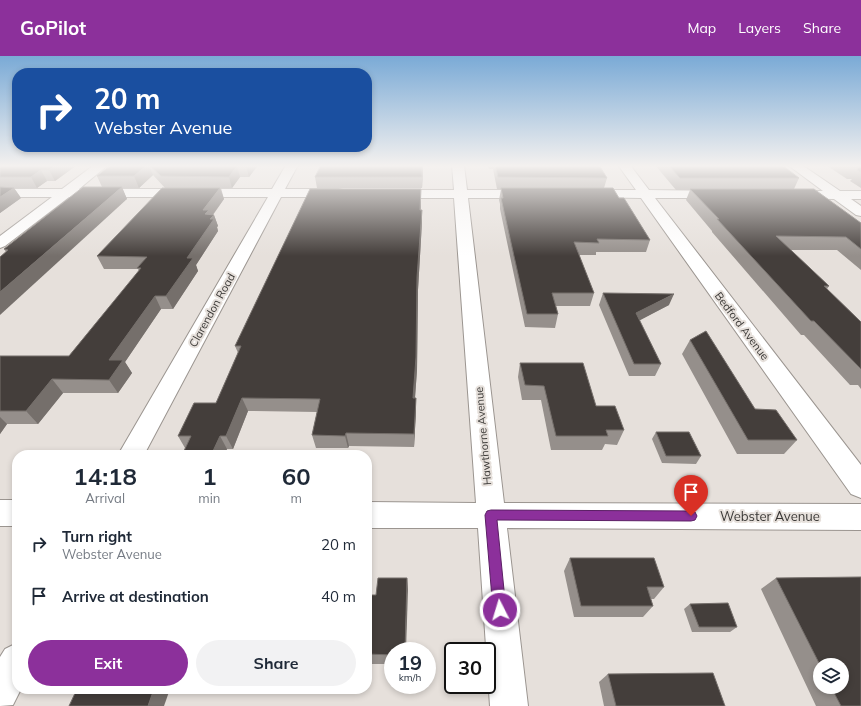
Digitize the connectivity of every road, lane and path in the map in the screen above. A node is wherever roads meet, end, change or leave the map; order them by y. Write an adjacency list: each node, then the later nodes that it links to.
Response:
1 (63, 195): 7 (street)
2 (276, 195): 8 (street, Clarendon Road)
3 (460, 195): 13 (street, Hawthorne Avenue)
4 (645, 195): 9 (street, Bedford Avenue)
5 (837, 195): 6 (street)
6 (861, 212)
7 (0, 243)
8 (134, 450)
9 (861, 486)
10 (0, 513): 11 (street)
11 (12, 513)
12 (372, 514): 13 (street, Webster Avenue)
13 (491, 515): 14 (street, Webster Avenue); 17 (street, Hawthorne Avenue)
14 (861, 517)
15 (12, 670): 16 (street)
16 (0, 692)
17 (509, 706)

